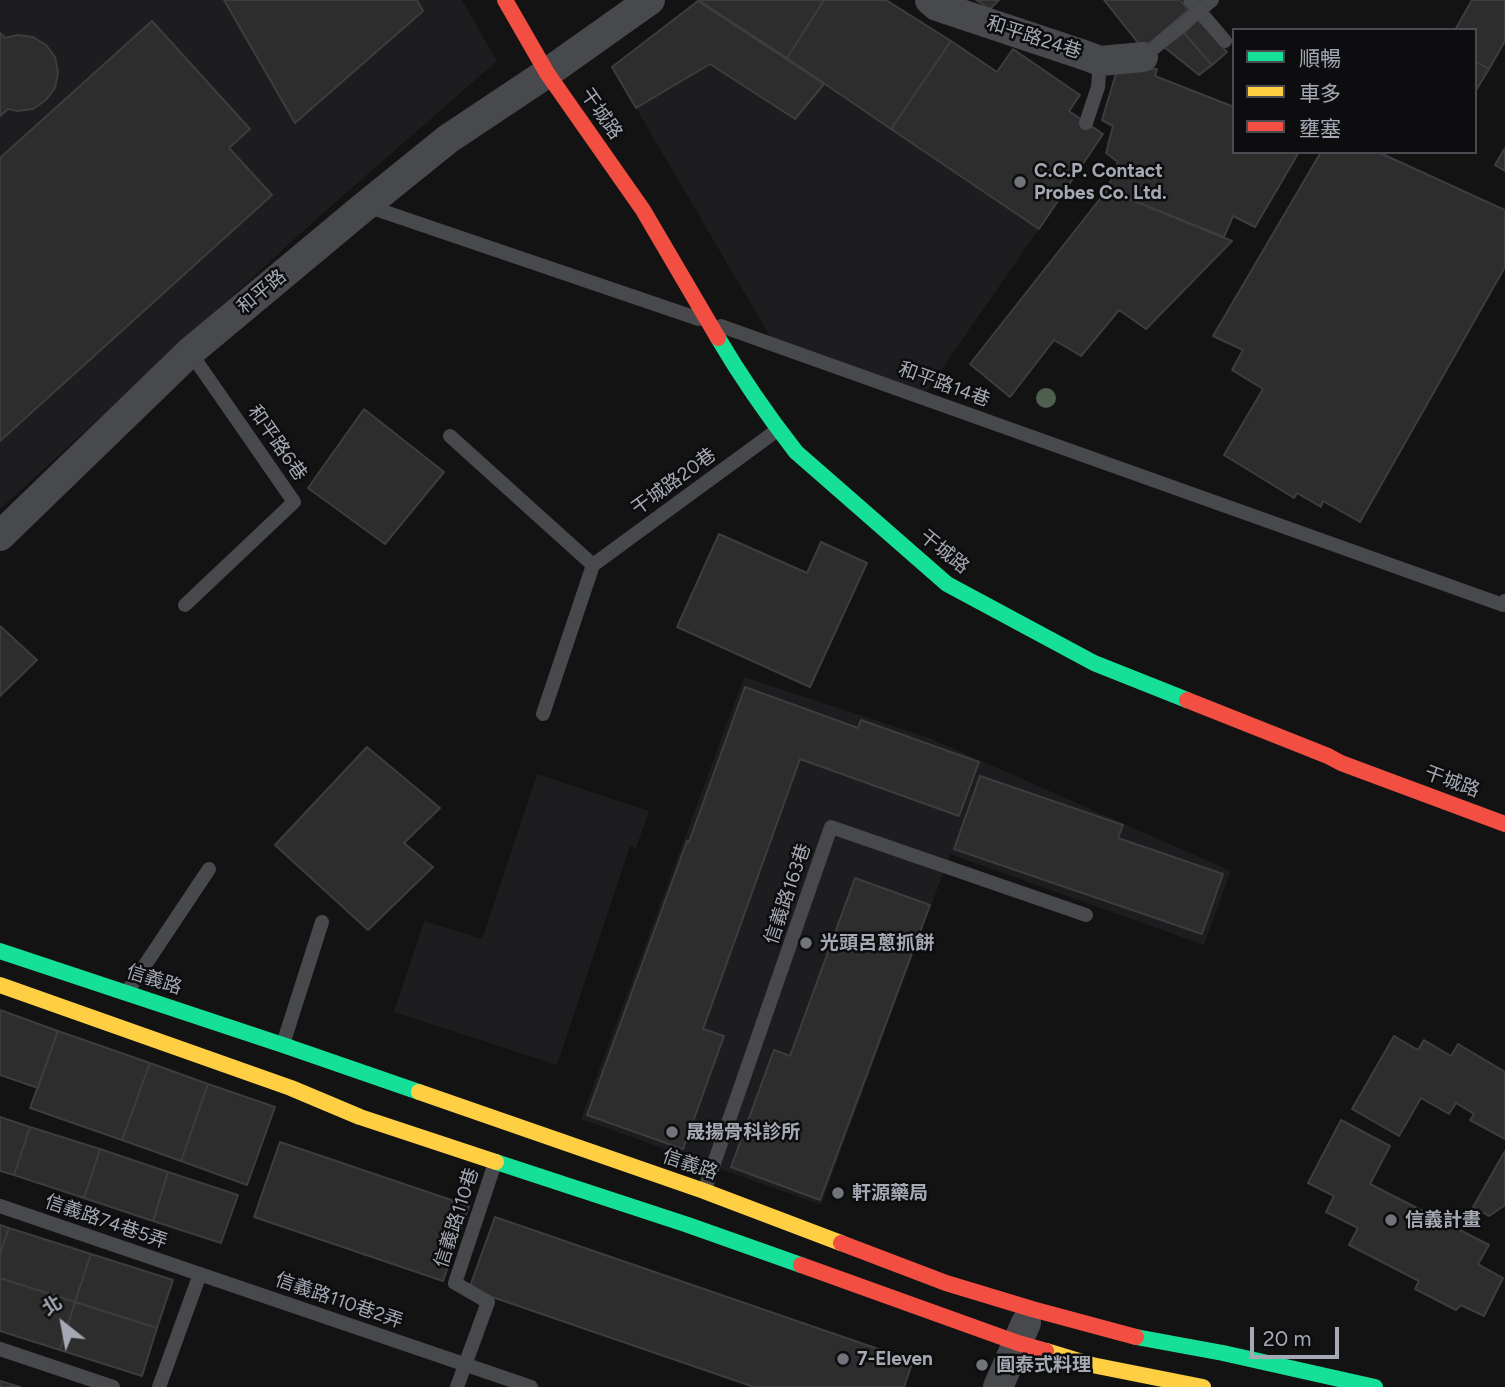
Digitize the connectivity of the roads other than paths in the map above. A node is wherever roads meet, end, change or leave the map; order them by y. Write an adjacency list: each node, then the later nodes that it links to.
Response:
1 (505, 0): 9 (street)
2 (650, 0): 9 (street, 和平路)
3 (930, 0): 8 (street, 和平路24巷)
4 (1212, 0): 5 (lane)
5 (1195, 6): 6 (lane); 7 (lane)
6 (1225, 41)
7 (1143, 57): 8 (street, 和平路24巷)
8 (1100, 61): 10 (lane)
9 (547, 74): 11 (street, 和平路); 12 (street, 干城路)
10 (1086, 123)
11 (365, 206): 12 (lane, 和平路14巷); 13 (street, 和平路)
12 (709, 322): 14 (street, 干城路); 18 (lane, 和平路14巷)
13 (190, 352): 16 (street, 和平路); 19 (lane, 和平路6巷)
14 (778, 429): 17 (lane, 干城路20巷); 21 (street, 干城路)
15 (450, 436): 17 (lane)
16 (0, 536)
17 (593, 565): 20 (lane)
18 (1505, 601)
19 (185, 605)
20 (543, 714)
21 (1505, 824)
22 (209, 869): 27 (lane)
23 (1086, 915): 31 (lane, 信義路163巷)
24 (322, 922): 28 (lane)
25 (0, 951): 27 (street, 信義路)
26 (0, 985): 29 (street, 信義路)
27 (127, 993): 28 (street, 信義路)
28 (283, 1045): 31 (street, 信義路)
29 (495, 1162): 31 (street, 信義路); 36 (lane, 信義路110巷)
30 (0, 1206): 32 (lane, 信義路74巷5弄)
31 (696, 1208): 33 (street, 信義路); 34 (street, 信義路)
32 (200, 1274): 36 (lane, 信義路110巷2弄); 38 (lane)
33 (1032, 1309): 34 (street); 43 (street, 信義路)
34 (1018, 1343): 41 (street); 42 (street, 信義路)
35 (0, 1349): 37 (lane)
36 (465, 1365): 39 (lane, 信義路110巷); 40 (lane, 信義路110巷2弄)
37 (113, 1387)
38 (159, 1387)
39 (457, 1387)
40 (531, 1387)
41 (998, 1387)
42 (1203, 1387)
43 (1375, 1387)

